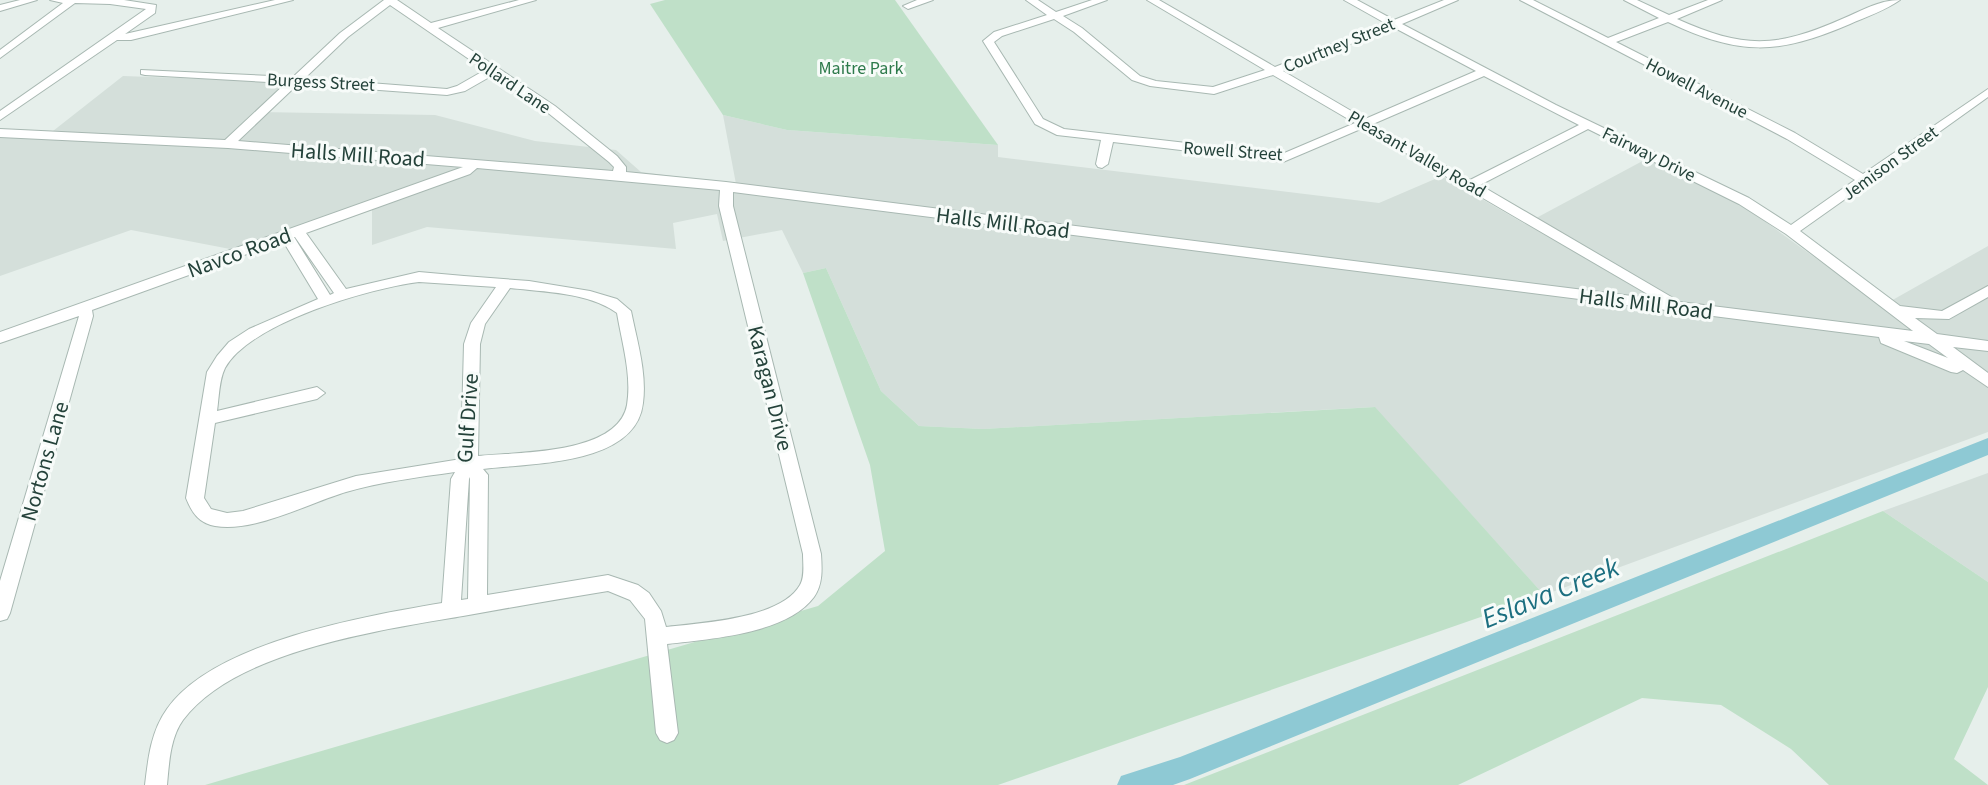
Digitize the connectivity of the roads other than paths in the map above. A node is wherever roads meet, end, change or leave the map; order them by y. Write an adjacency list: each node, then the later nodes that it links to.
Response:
1 (32, 0): 18 (street)
2 (55, 0): 15 (street)
3 (288, 0): 24 (street)
4 (390, 0): 22 (street, Pollard Lane); 32 (street)
5 (531, 0): 22 (street)
6 (928, 0): 17 (street)
7 (1031, 0): 19 (street, Courtney Street)
8 (1102, 0): 19 (street)
9 (1152, 0): 29 (street, Pleasant Valley Road)
10 (1349, 0): 21 (street, Fairway Drive)
11 (1525, 0): 26 (street, Howell Avenue)
12 (1629, 0): 20 (street)
13 (1717, 0): 20 (street)
14 (1895, 0): 20 (street)
15 (72, 1): 24 (street); 25 (street)
16 (1451, 1): 21 (street, Courtney Street)
17 (908, 6)
18 (0, 8)
19 (1054, 15): 29 (street, Courtney Street); 38 (street, Rowell Street)
20 (1669, 18): 26 (street)
21 (1392, 23): 29 (street, Courtney Street); 31 (street, Fairway Drive)
22 (428, 27): 28 (street, Pollard Lane)
23 (0, 37): 25 (street)
24 (116, 37): 34 (street)
25 (23, 40): 27 (street)
26 (1607, 42): 43 (street, Howell Avenue)
27 (0, 55)
28 (491, 71): 32 (street, Burgess Street); 42 (street, Pollard Lane)
29 (1274, 71): 35 (street, Pleasant Valley Road)
30 (145, 72): 32 (street, Burgess Street)
31 (1484, 72): 35 (street, Rowell Street); 36 (street, Fairway Drive)
32 (299, 80): 39 (street)
33 (1988, 92): 43 (street, Jemison Street)
34 (0, 116)
35 (1365, 124): 38 (street, Rowell Street); 44 (street, Pleasant Valley Road)
36 (1588, 125): 44 (street); 46 (street, Fairway Drive)
37 (0, 133): 39 (street, Halls Mill Road)
38 (1107, 139): 41 (street)
39 (228, 144): 40 (street, Halls Mill Road)
40 (475, 163): 42 (street, Halls Mill Road); 47 (street, Navco Road)
41 (1102, 164)
42 (619, 175): 45 (street, Halls Mill Road)
43 (1866, 181): 46 (street, Jemison Street)
44 (1470, 185): 53 (street, Pleasant Valley Road)
45 (726, 186): 53 (street, Halls Mill Road); 68 (street, Karagan Drive)
46 (1791, 231): 54 (street, Fairway Drive)
47 (292, 233): 50 (street); 51 (street); 52 (street, Navco Road)
48 (505, 285): 50 (street); 62 (street, Gulf Drive); 62 (street)
49 (1988, 291): 54 (street)
50 (343, 296): 51 (street)
51 (327, 302): 61 (street)
52 (84, 308): 57 (street, Navco Road); 67 (street, Nortons Lane)
53 (1682, 308): 55 (street, Halls Mill Road)
54 (1896, 311): 56 (street, Fairway Drive)
55 (1846, 328): 56 (street, Halls Mill Road); 59 (street)
56 (1931, 337): 58 (street, Halls Mill Road); 59 (street)
57 (0, 338)
58 (1988, 346)
59 (1988, 383)
60 (317, 393): 61 (street)
61 (207, 419): 62 (street)
62 (469, 464): 63 (street); 64 (street, Gulf Drive)
63 (478, 523): 64 (street); 65 (street)
64 (457, 528): 66 (street, Gulf Drive)
65 (477, 604): 66 (street); 68 (street)
66 (451, 608): 70 (street)
67 (0, 613)
68 (657, 636): 69 (street)
69 (667, 733)
70 (156, 785)

